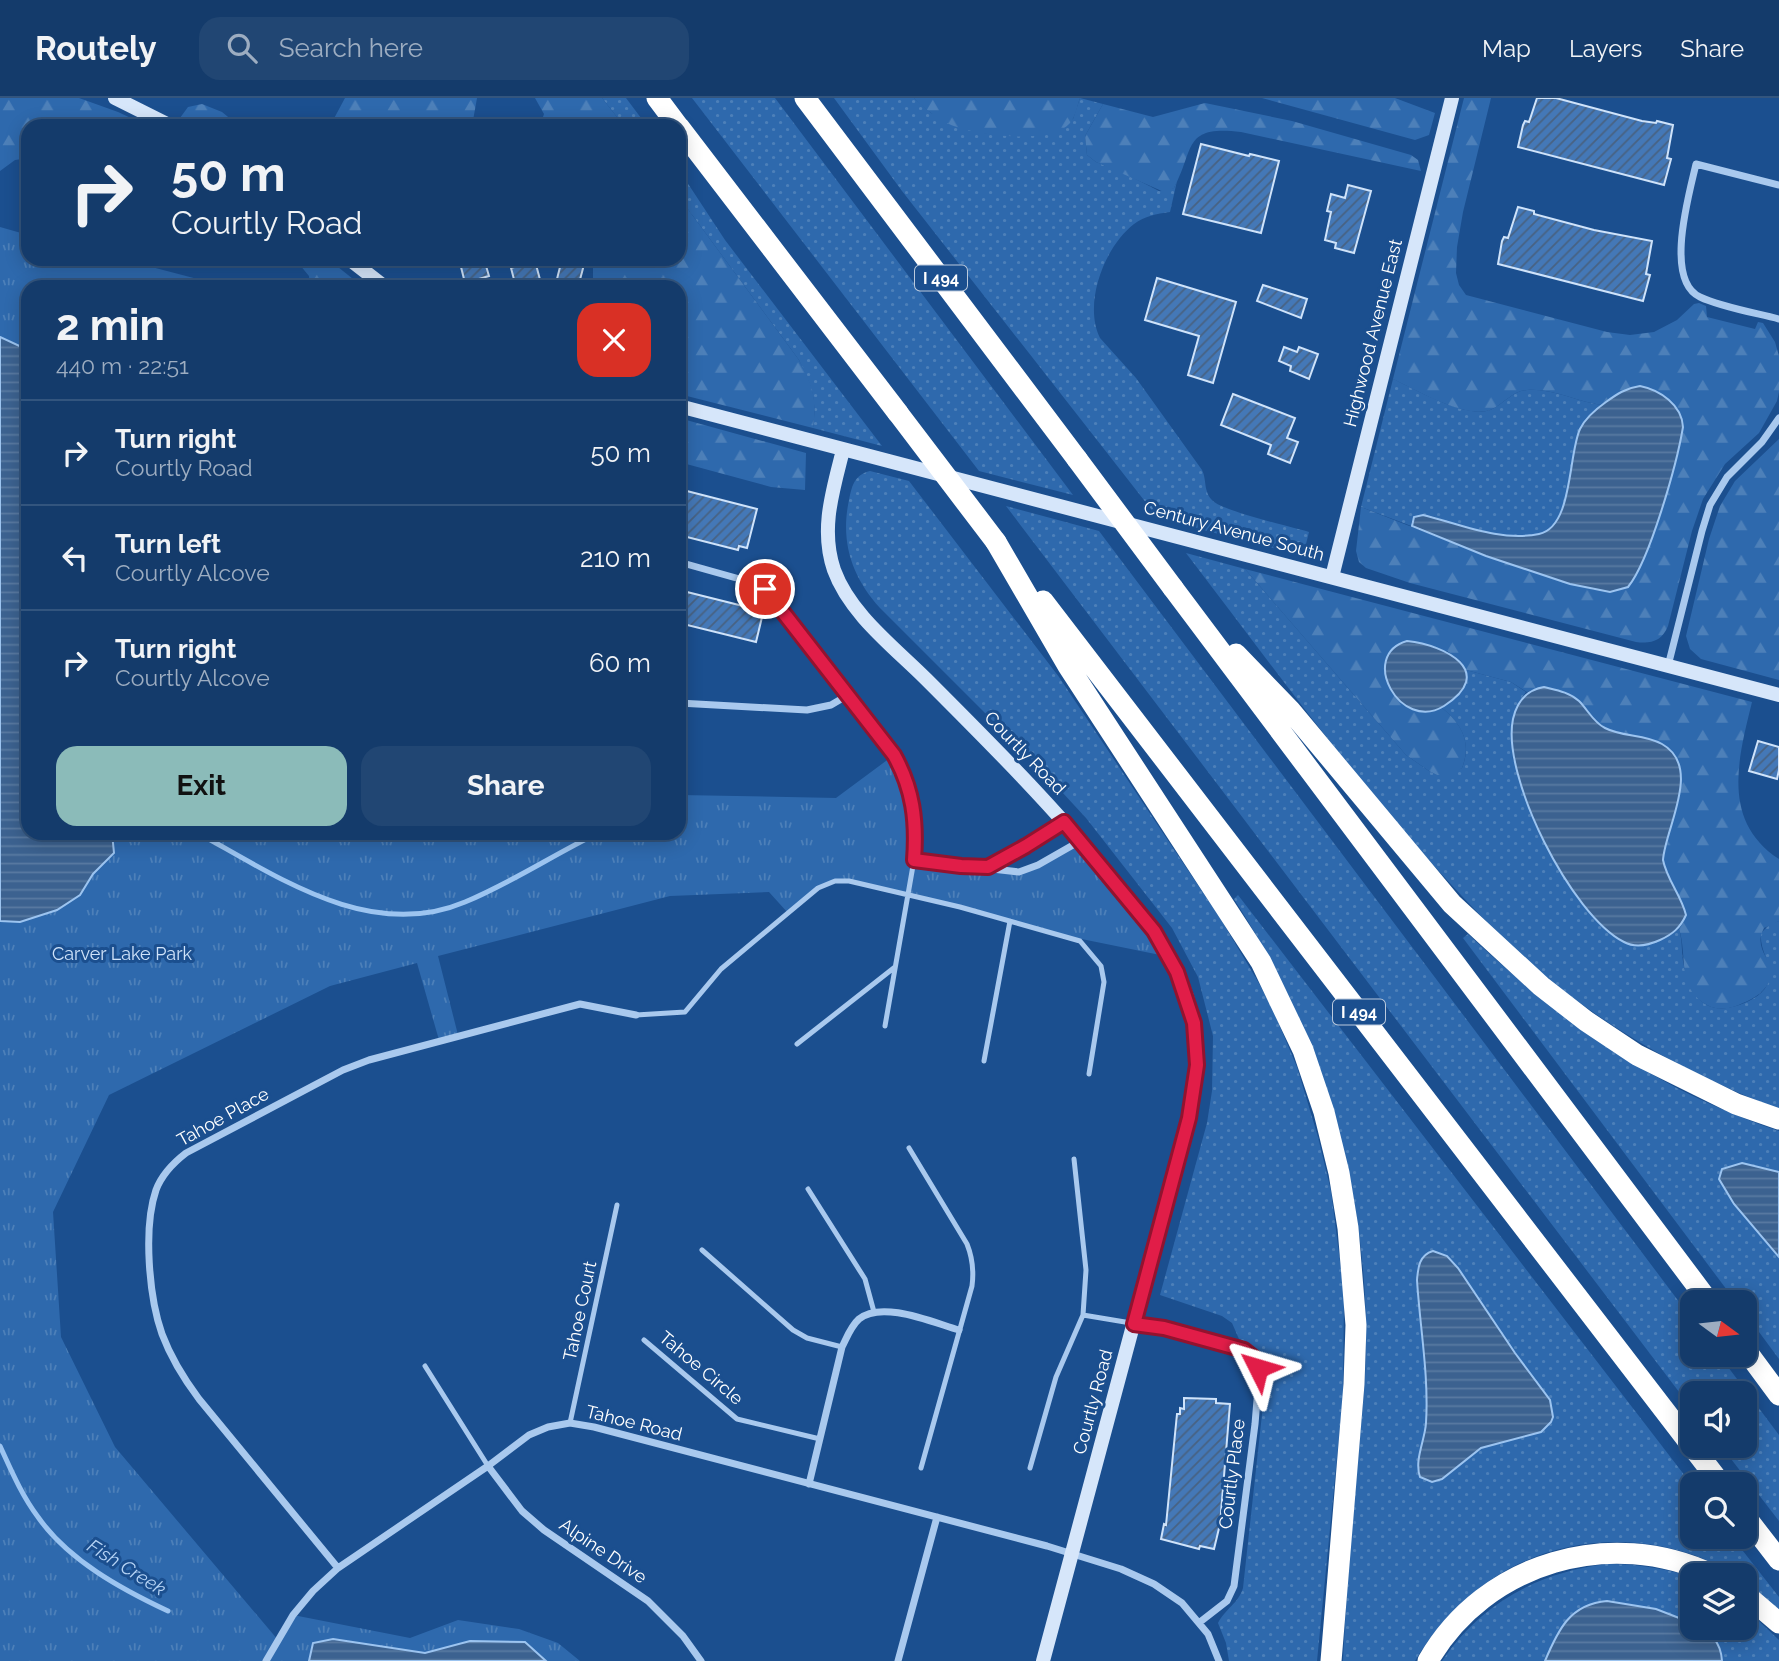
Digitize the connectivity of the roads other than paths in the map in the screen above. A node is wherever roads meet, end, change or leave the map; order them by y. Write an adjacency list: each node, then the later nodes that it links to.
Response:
1 (115, 98): 5 (street)
2 (657, 98): 6 (highway, I 494)
3 (805, 98): 18 (highway, I 494, bridge)
4 (1452, 98): 17 (street, Highwood Avenue East)
5 (157, 119)
6 (673, 119)
7 (686, 136): 15 (highway, I 494, bridge)
8 (1779, 185): 11 (street)
9 (358, 266): 10 (street)
10 (376, 280)
11 (1779, 318)
12 (686, 408): 14 (street, Century Avenue South)
13 (1779, 418): 19 (street)
14 (843, 450): 17 (street, Century Avenue South); 23 (street, Courtly Road)
15 (996, 542): 56 (highway, I 494); 72 (highway)
16 (686, 564): 20 (street)
17 (1332, 577): 19 (street, Century Avenue South)
18 (1173, 589): 35 (highway); 41 (highway, I 494)
19 (1668, 666): 21 (street, Century Avenue South)
20 (848, 695): 22 (street); 25 (street)
21 (1779, 695)
22 (686, 703)
23 (1064, 822): 24 (street, Courtly Road); 26 (street)
24 (1081, 841): 26 (street); 44 (street, Courtly Road)
25 (914, 860): 26 (street); 27 (lane)
26 (988, 867)
27 (908, 895): 28 (lane); 29 (lane); 30 (lane)
28 (1010, 921): 33 (lane); 34 (lane)
29 (895, 967): 31 (lane); 32 (lane)
30 (636, 1015): 63 (street, Tahoe Place)
31 (885, 1026)
32 (797, 1044)
33 (984, 1061)
34 (1089, 1074)
35 (1779, 1119)
36 (909, 1148): 45 (lane)
37 (1074, 1159): 43 (lane, Courtly Road)
38 (808, 1189): 42 (lane)
39 (617, 1205): 51 (lane, Tahoe Court)
40 (702, 1250): 47 (lane)
41 (1700, 1290)
42 (874, 1312): 45 (street); 47 (street)
43 (1083, 1315): 44 (lane); 55 (lane, Courtly Road)
44 (1134, 1324): 60 (street, Courtly Road); 65 (street, Courtly Place)
45 (959, 1330): 54 (lane)
46 (644, 1340): 52 (lane, Tahoe Circle)
47 (842, 1347): 52 (street)
48 (1757, 1365): 50 (highway)
49 (425, 1366): 53 (lane)
50 (1779, 1395)
51 (570, 1423): 53 (street, Tahoe Road); 57 (street, Tahoe Road)
52 (820, 1439): 57 (street)
53 (488, 1466): 63 (street, Tahoe Road); 68 (street, Alpine Drive)
54 (921, 1468)
55 (1030, 1468)
56 (1712, 1472)
57 (809, 1484): 58 (street, Tahoe Road)
58 (937, 1517): 60 (street, Tahoe Road); 69 (street)
59 (1757, 1532): 61 (highway)
60 (1072, 1554): 65 (street, Tahoe Road); 70 (street, Courtly Road)
61 (1779, 1560)
62 (1684, 1563): 73 (highway)
63 (338, 1568): 67 (street, Tahoe Road)
64 (1757, 1604): 66 (highway)
65 (1200, 1622): 71 (street, Tahoe Road)
66 (1779, 1623)
67 (266, 1661)
68 (701, 1661)
69 (898, 1661)
70 (1043, 1661)
71 (1219, 1661)
72 (1331, 1661)
73 (1428, 1661)

